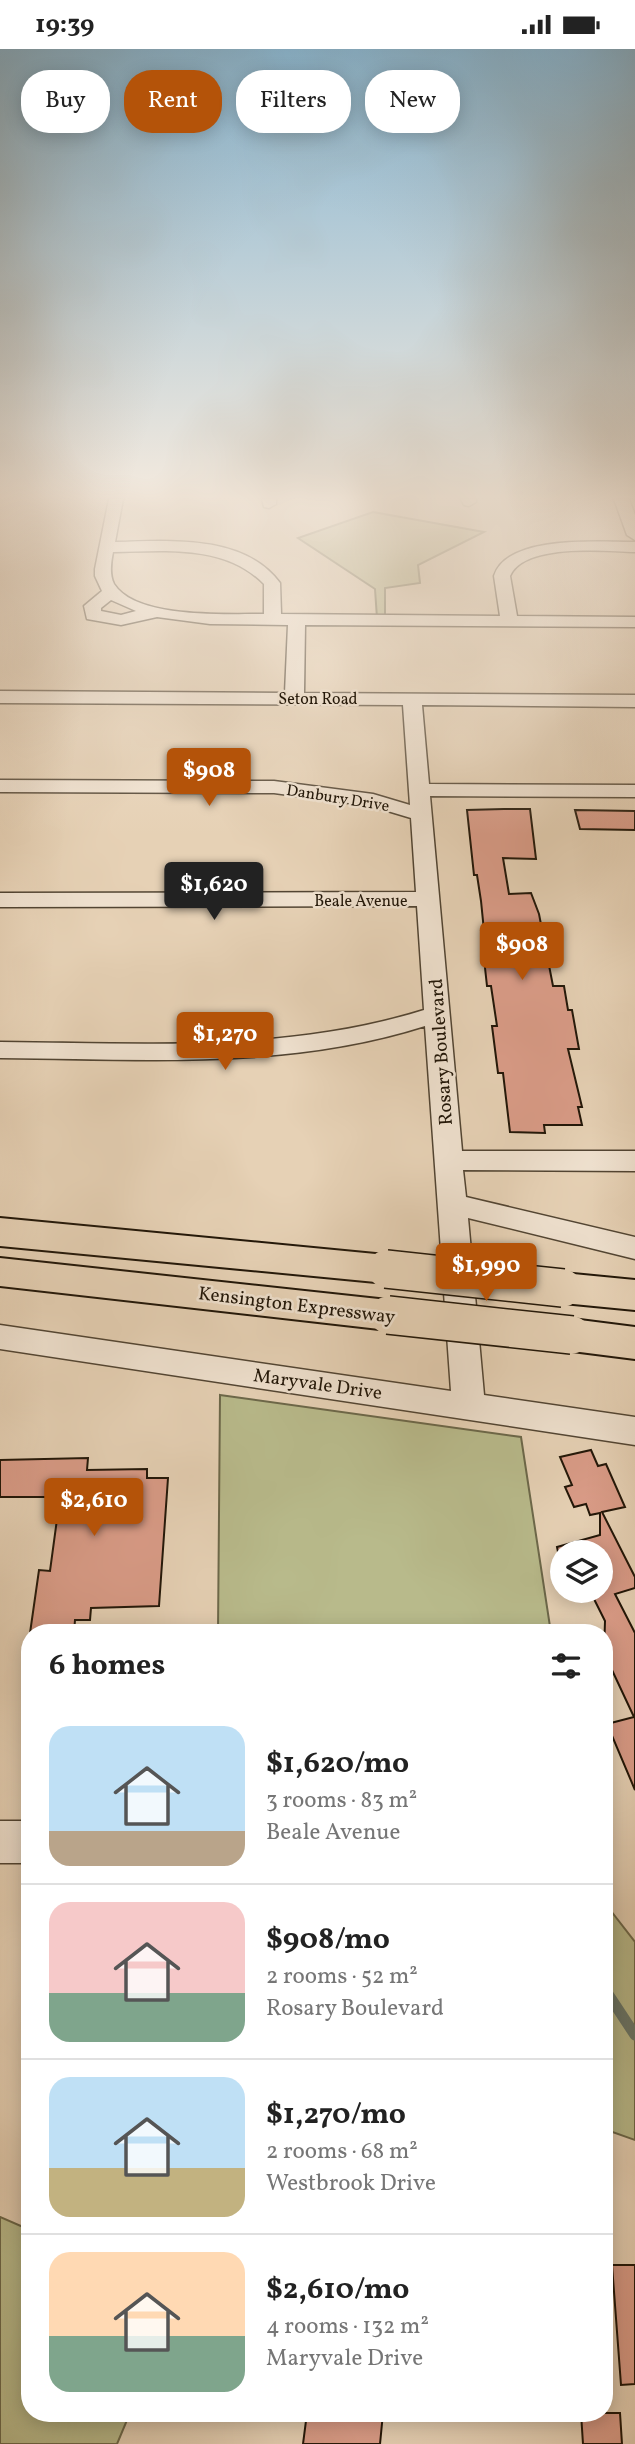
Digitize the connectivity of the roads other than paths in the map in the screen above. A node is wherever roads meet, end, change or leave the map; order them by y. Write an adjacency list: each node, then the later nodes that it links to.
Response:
1 (93, 611): 5 (street)
2 (153, 611): 5 (street)
3 (273, 611): 6 (street)
4 (507, 611): 8 (street)
5 (157, 612): 6 (street)
6 (273, 619): 7 (street)
7 (297, 619): 8 (street); 11 (street)
8 (509, 621): 9 (street)
9 (635, 622)
10 (0, 697): 11 (street, Seton Road)
11 (294, 698): 12 (street, Seton Road)
12 (412, 699): 13 (street, Seton Road); 15 (street, Rosary Boulevard)
13 (635, 701)
14 (0, 786): 17 (street, Danbury Drive)
15 (420, 790): 16 (street); 17 (street, Rosary Boulevard)
16 (635, 791)
17 (422, 815): 18 (street, Rosary Boulevard)
18 (429, 899): 19 (street, Beale Avenue); 20 (street, Rosary Boulevard)
19 (0, 900)
20 (438, 1014): 21 (street); 22 (street, Rosary Boulevard)
21 (0, 1050)
22 (449, 1160): 23 (street); 24 (street, Rosary Boulevard)
23 (635, 1161)
24 (452, 1204): 26 (street); 31 (street, Rosary Boulevard)
25 (0, 1232): 28 (highway, bridge)
26 (635, 1248)
27 (0, 1272): 30 (highway, Kensington Expressway, bridge)
28 (635, 1295)
29 (0, 1337): 31 (street, Maryvale Drive)
30 (635, 1343)
31 (468, 1405): 32 (street, Maryvale Drive)
32 (635, 1431)
33 (0, 1842): 34 (street)
34 (21, 1842)

